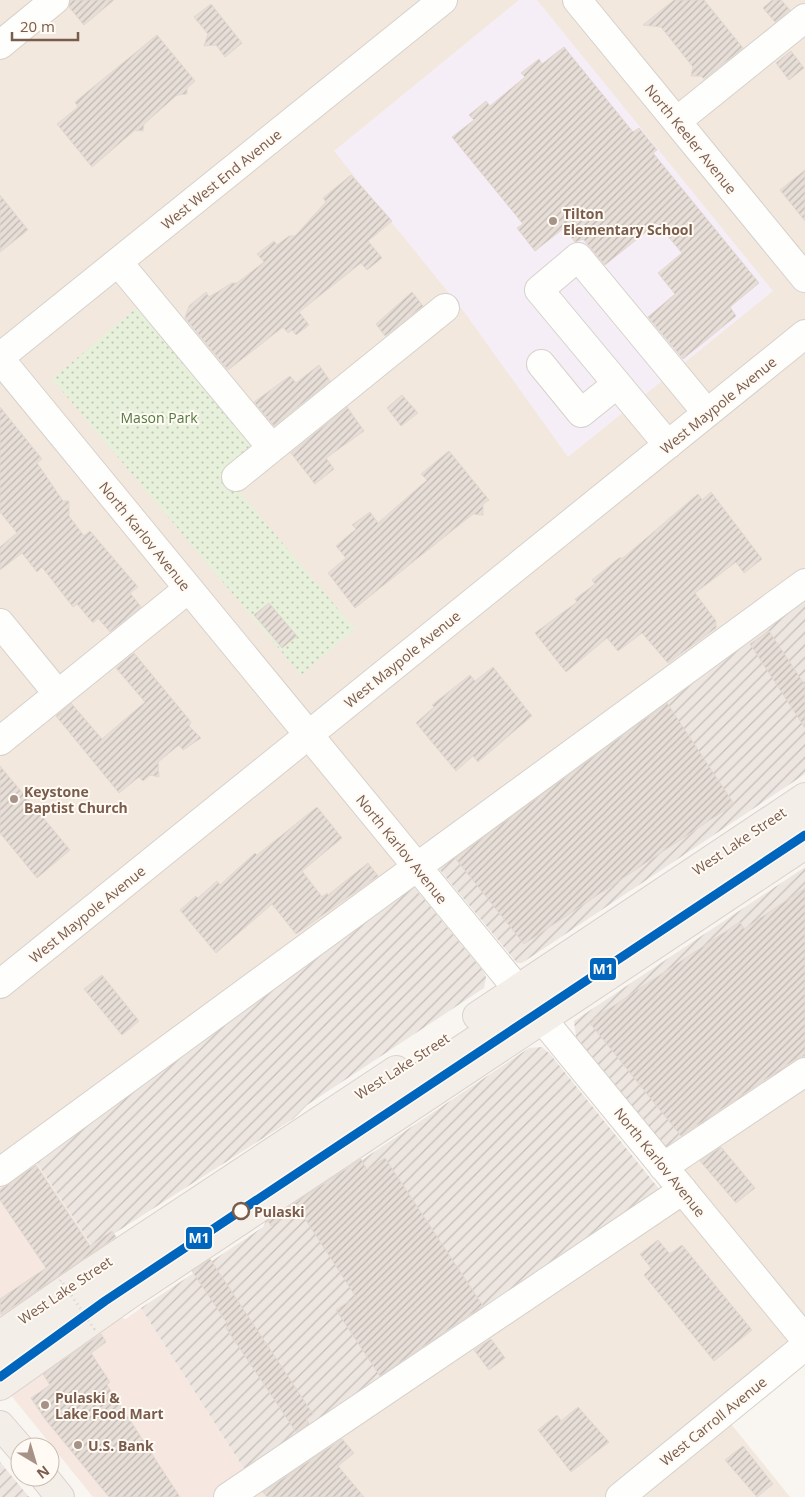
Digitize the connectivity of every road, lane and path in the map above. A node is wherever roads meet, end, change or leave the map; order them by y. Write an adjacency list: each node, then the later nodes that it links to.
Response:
1 (55, 0): 5 (street)
2 (443, 0): 7 (street, West West End Avenue)
3 (577, 0): 6 (street, North Keeler Avenue)
4 (805, 18): 6 (street)
5 (0, 45)
6 (677, 121): 8 (street, North Keeler Avenue)
7 (118, 262): 11 (street, West West End Avenue); 16 (street)
8 (805, 278)
9 (445, 308): 16 (street)
10 (805, 334): 14 (street, West Maypole Avenue)
11 (0, 358): 19 (street, North Karlov Avenue)
12 (541, 364): 13 (street)
13 (617, 384): 14 (street); 15 (street)
14 (707, 413): 15 (street, West Maypole Avenue)
15 (668, 445): 22 (street, West Maypole Avenue)
16 (272, 448): 17 (street)
17 (236, 476)
18 (805, 583): 27 (street)
19 (188, 589): 21 (street); 22 (street, North Karlov Avenue)
20 (0, 624): 21 (street)
21 (58, 694): 23 (street)
22 (308, 735): 27 (street, North Karlov Avenue); 28 (street, West Maypole Avenue)
23 (0, 741)
24 (805, 797): 29 (main road, West Lake Street)
25 (805, 821): 29 (main road, West Lake Street)
26 (805, 845): 29 (main road, West Lake Street)
27 (417, 867): 29 (street, North Karlov Avenue); 32 (street)
28 (0, 984)
29 (530, 1004): 31 (street, North Karlov Avenue); 36 (main road, West Lake Street); 39 (main road, West Lake Street); 40 (main road, West Lake Street)
30 (805, 1072): 31 (street)
31 (663, 1166): 33 (street, North Karlov Avenue)
32 (0, 1172)
33 (683, 1190): 37 (street, North Karlov Avenue); 44 (street)
34 (60, 1281): 35 (path, bridge)
35 (92, 1330)
36 (0, 1335)
37 (805, 1339)
38 (805, 1346): 46 (street, West Carroll Avenue)
39 (0, 1361)
40 (0, 1386)
41 (0, 1425): 42 (main road)
42 (10, 1437)
43 (52, 1487): 45 (main road)
44 (243, 1493)
45 (60, 1497)
46 (620, 1497)

